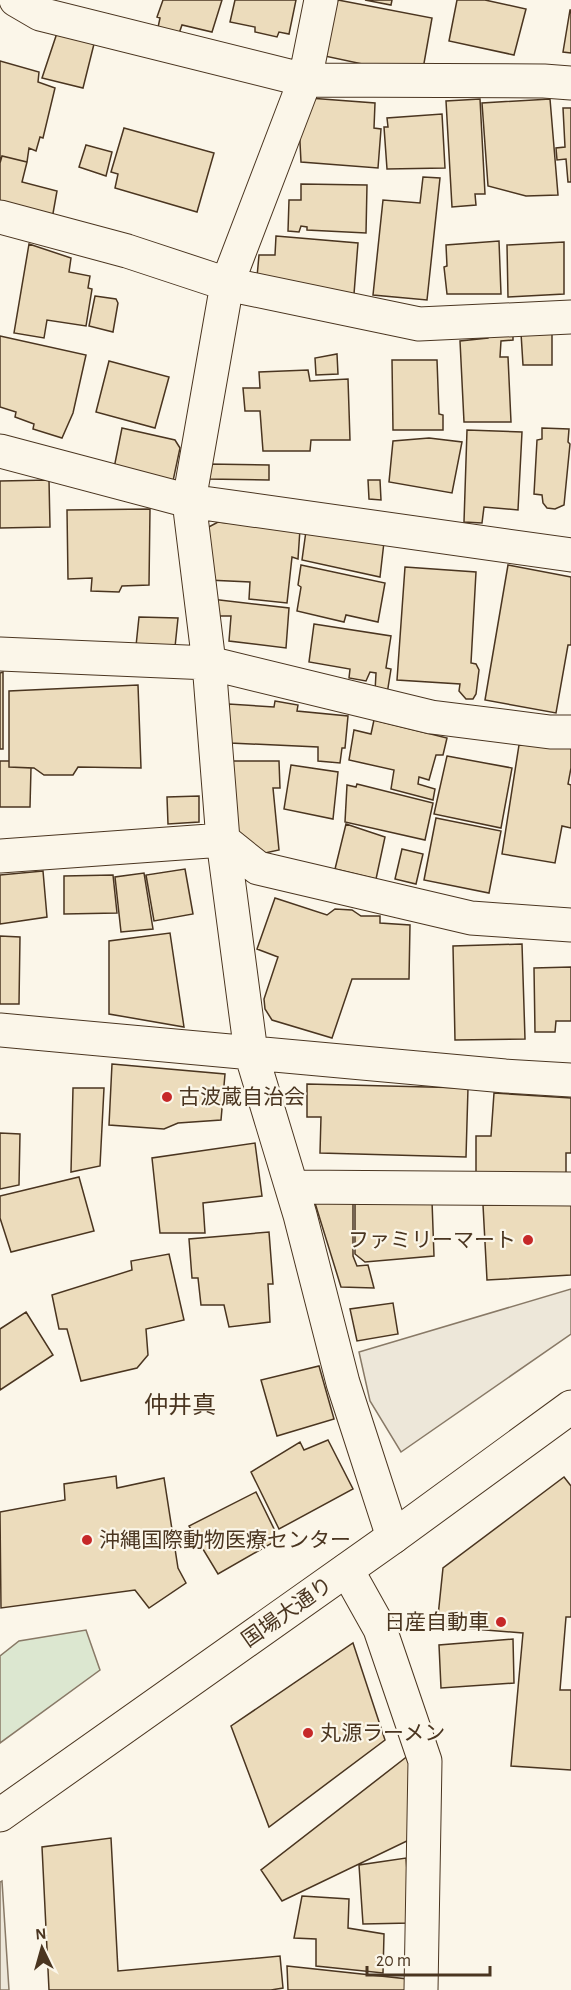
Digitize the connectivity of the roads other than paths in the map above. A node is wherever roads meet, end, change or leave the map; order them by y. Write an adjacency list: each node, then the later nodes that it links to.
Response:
1 (16, 0): 3 (main road)
2 (321, 0): 3 (main road)
3 (305, 80): 4 (main road); 6 (main road)
4 (571, 83)
5 (0, 218): 6 (main road)
6 (227, 284): 7 (main road); 9 (main road)
7 (571, 317)
8 (0, 452): 9 (main road)
9 (189, 501): 10 (main road); 12 (main road)
10 (571, 555)
11 (0, 654): 12 (main road)
12 (208, 663): 13 (main road); 14 (main road)
13 (571, 732)
14 (223, 840): 15 (main road); 16 (main road); 18 (main road)
15 (0, 856)
16 (571, 925)
17 (0, 1030): 18 (main road)
18 (250, 1053): 19 (main road); 20 (main road)
19 (571, 1080)
20 (292, 1187): 21 (main road); 23 (main road)
21 (571, 1189)
22 (571, 1407): 23 (main road, 国場大通り)
23 (393, 1537): 24 (main road, 国場大通り)
24 (347, 1570): 25 (main road, 国場大通り); 26 (main road)
25 (0, 1815)
26 (421, 1990)

